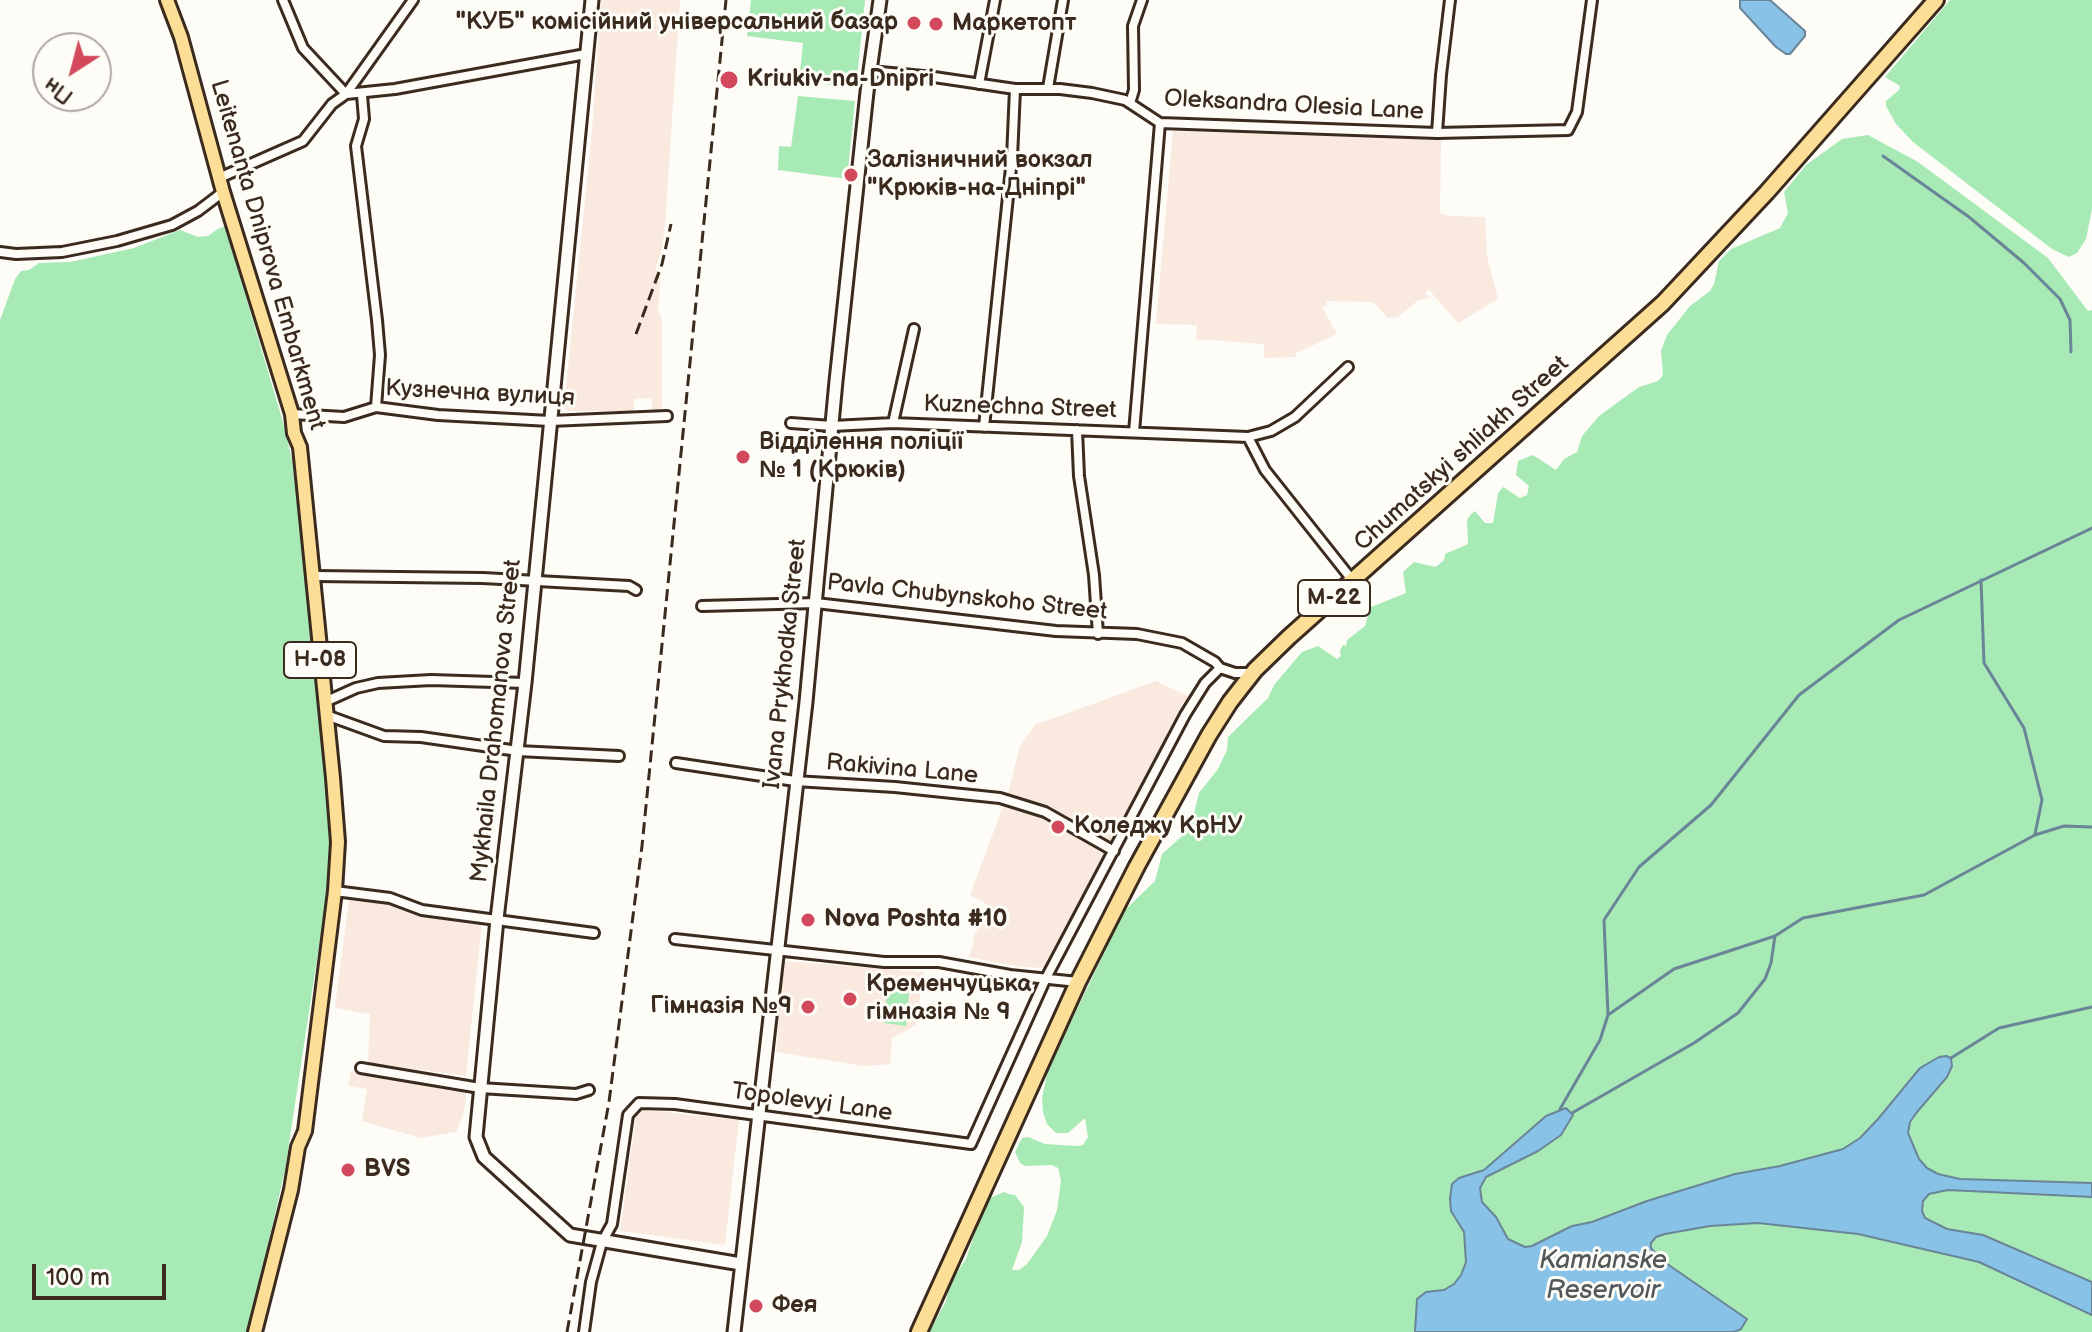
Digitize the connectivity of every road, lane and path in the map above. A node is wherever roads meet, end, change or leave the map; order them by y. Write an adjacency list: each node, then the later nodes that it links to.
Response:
1 (167, 0): 22 (main road, Leitenanta Dniprova Embarkment / Н-08)
2 (283, 0): 17 (street)
3 (413, 0): 17 (street)
4 (592, 0): 12 (main road, Mykhaila Drahomanova Street)
5 (880, 0): 13 (main road, Ivana Prykhodka Street)
6 (995, 0): 14 (street)
7 (1063, 0): 15 (street)
8 (1142, 0): 19 (street)
9 (1450, 0): 21 (street, Oleksandra Olesia Lane)
10 (1592, 0): 21 (street, Oleksandra Olesia Lane)
11 (1936, 0): 39 (highway, Chumatskyi shliakh Street / М-22)
12 (586, 54): 18 (street); 30 (main road, Mykhaila Drahomanova Street)
13 (870, 71): 14 (street, Oleksandra Olesia Lane); 33 (main road, Ivana Prykhodka Street)
14 (979, 84): 16 (street, Oleksandra Olesia Lane)
15 (1048, 88): 16 (street, Oleksandra Olesia Lane); 19 (street, Oleksandra Olesia Lane)
16 (1015, 89): 34 (street)
17 (346, 94): 18 (street); 22 (street)
18 (362, 95): 27 (street)
19 (1130, 103): 20 (street, Oleksandra Olesia Lane)
20 (1160, 123): 21 (street, Oleksandra Olesia Lane); 36 (street)
21 (1437, 133)
22 (219, 178): 23 (main road, Leitenanta Dniprova Embarkment / Н-08)
23 (223, 192): 24 (street); 28 (main road, Leitenanta Dniprova Embarkment / Н-08)
24 (0, 252)
25 (914, 329): 32 (street)
26 (1348, 367): 37 (street, Kuznechna Street)
27 (376, 407): 28 (street, Кузнечна вулиця); 30 (street, Кузнечна вулиця)
28 (292, 414): 38 (main road, Leitenanta Dniprova Embarkment / Н-08)
29 (667, 416): 30 (street, Кузнечна вулиця)
30 (550, 421): 40 (main road, Mykhaila Drahomanova Street)
31 (791, 423): 33 (street, Kuznechna Street)
32 (893, 423): 33 (street, Kuznechna Street); 34 (street, Kuznechna Street)
33 (832, 426): 42 (main road, Ivana Prykhodka Street)
34 (984, 427): 35 (street, Kuznechna Street)
35 (1077, 430): 36 (street, Kuznechna Street); 44 (street)
36 (1134, 432): 37 (street, Kuznechna Street)
37 (1248, 437): 39 (street)
38 (314, 576): 40 (street); 48 (main road, Leitenanta Dniprova Embarkment / Н-08)
39 (1353, 581): 46 (highway, Chumatskyi shliakh Street / М-22)
40 (535, 582): 41 (street); 47 (main road, Mykhaila Drahomanova Street)
41 (636, 590)
42 (816, 603): 43 (street, Pavla Chubynskoho Street); 44 (street, Pavla Chubynskoho Street); 53 (main road, Ivana Prykhodka Street)
43 (702, 606)
44 (1098, 634): 45 (street, Pavla Chubynskoho Street)
45 (1220, 668): 46 (street); 54 (street)
46 (1253, 673): 61 (highway, Chumatskyi shliakh Street / М-22)
47 (525, 683): 48 (street); 50 (main road, Mykhaila Drahomanova Street)
48 (327, 701): 49 (main road, Leitenanta Dniprova Embarkment / Н-08)
49 (329, 716): 50 (street); 55 (main road, Leitenanta Dniprova Embarkment / Н-08)
50 (518, 751): 51 (street); 56 (main road, Mykhaila Drahomanova Street)
51 (619, 756)
52 (676, 763): 53 (street, Rakivina Lane)
53 (795, 781): 54 (street, Rakivina Lane); 59 (main road, Ivana Prykhodka Street)
54 (1114, 851): 60 (street)
55 (335, 891): 56 (street); 68 (main road, Leitenanta Dniprova Embarkment / Н-08)
56 (497, 919): 57 (street); 63 (main road, Mykhaila Drahomanova Street)
57 (594, 933)
58 (675, 939): 59 (street)
59 (778, 949): 60 (street); 65 (main road, Ivana Prykhodka Street)
60 (1046, 978): 61 (street); 65 (street, Topolevyi Lane)
61 (1078, 982): 71 (highway, Chumatskyi shliakh Street / М-22)
62 (361, 1068): 63 (street)
63 (480, 1088): 64 (street); 66 (main road, Mykhaila Drahomanova Street)
64 (589, 1090)
65 (759, 1116): 66 (street, Topolevyi Lane); 67 (main road, Ivana Prykhodka Street)
66 (602, 1242): 67 (main road, Mykhaila Drahomanova Street); 69 (street)
67 (741, 1264): 70 (main road, Ivana Prykhodka Street)
68 (255, 1332)
69 (584, 1332)
70 (734, 1332)
71 (919, 1332)

